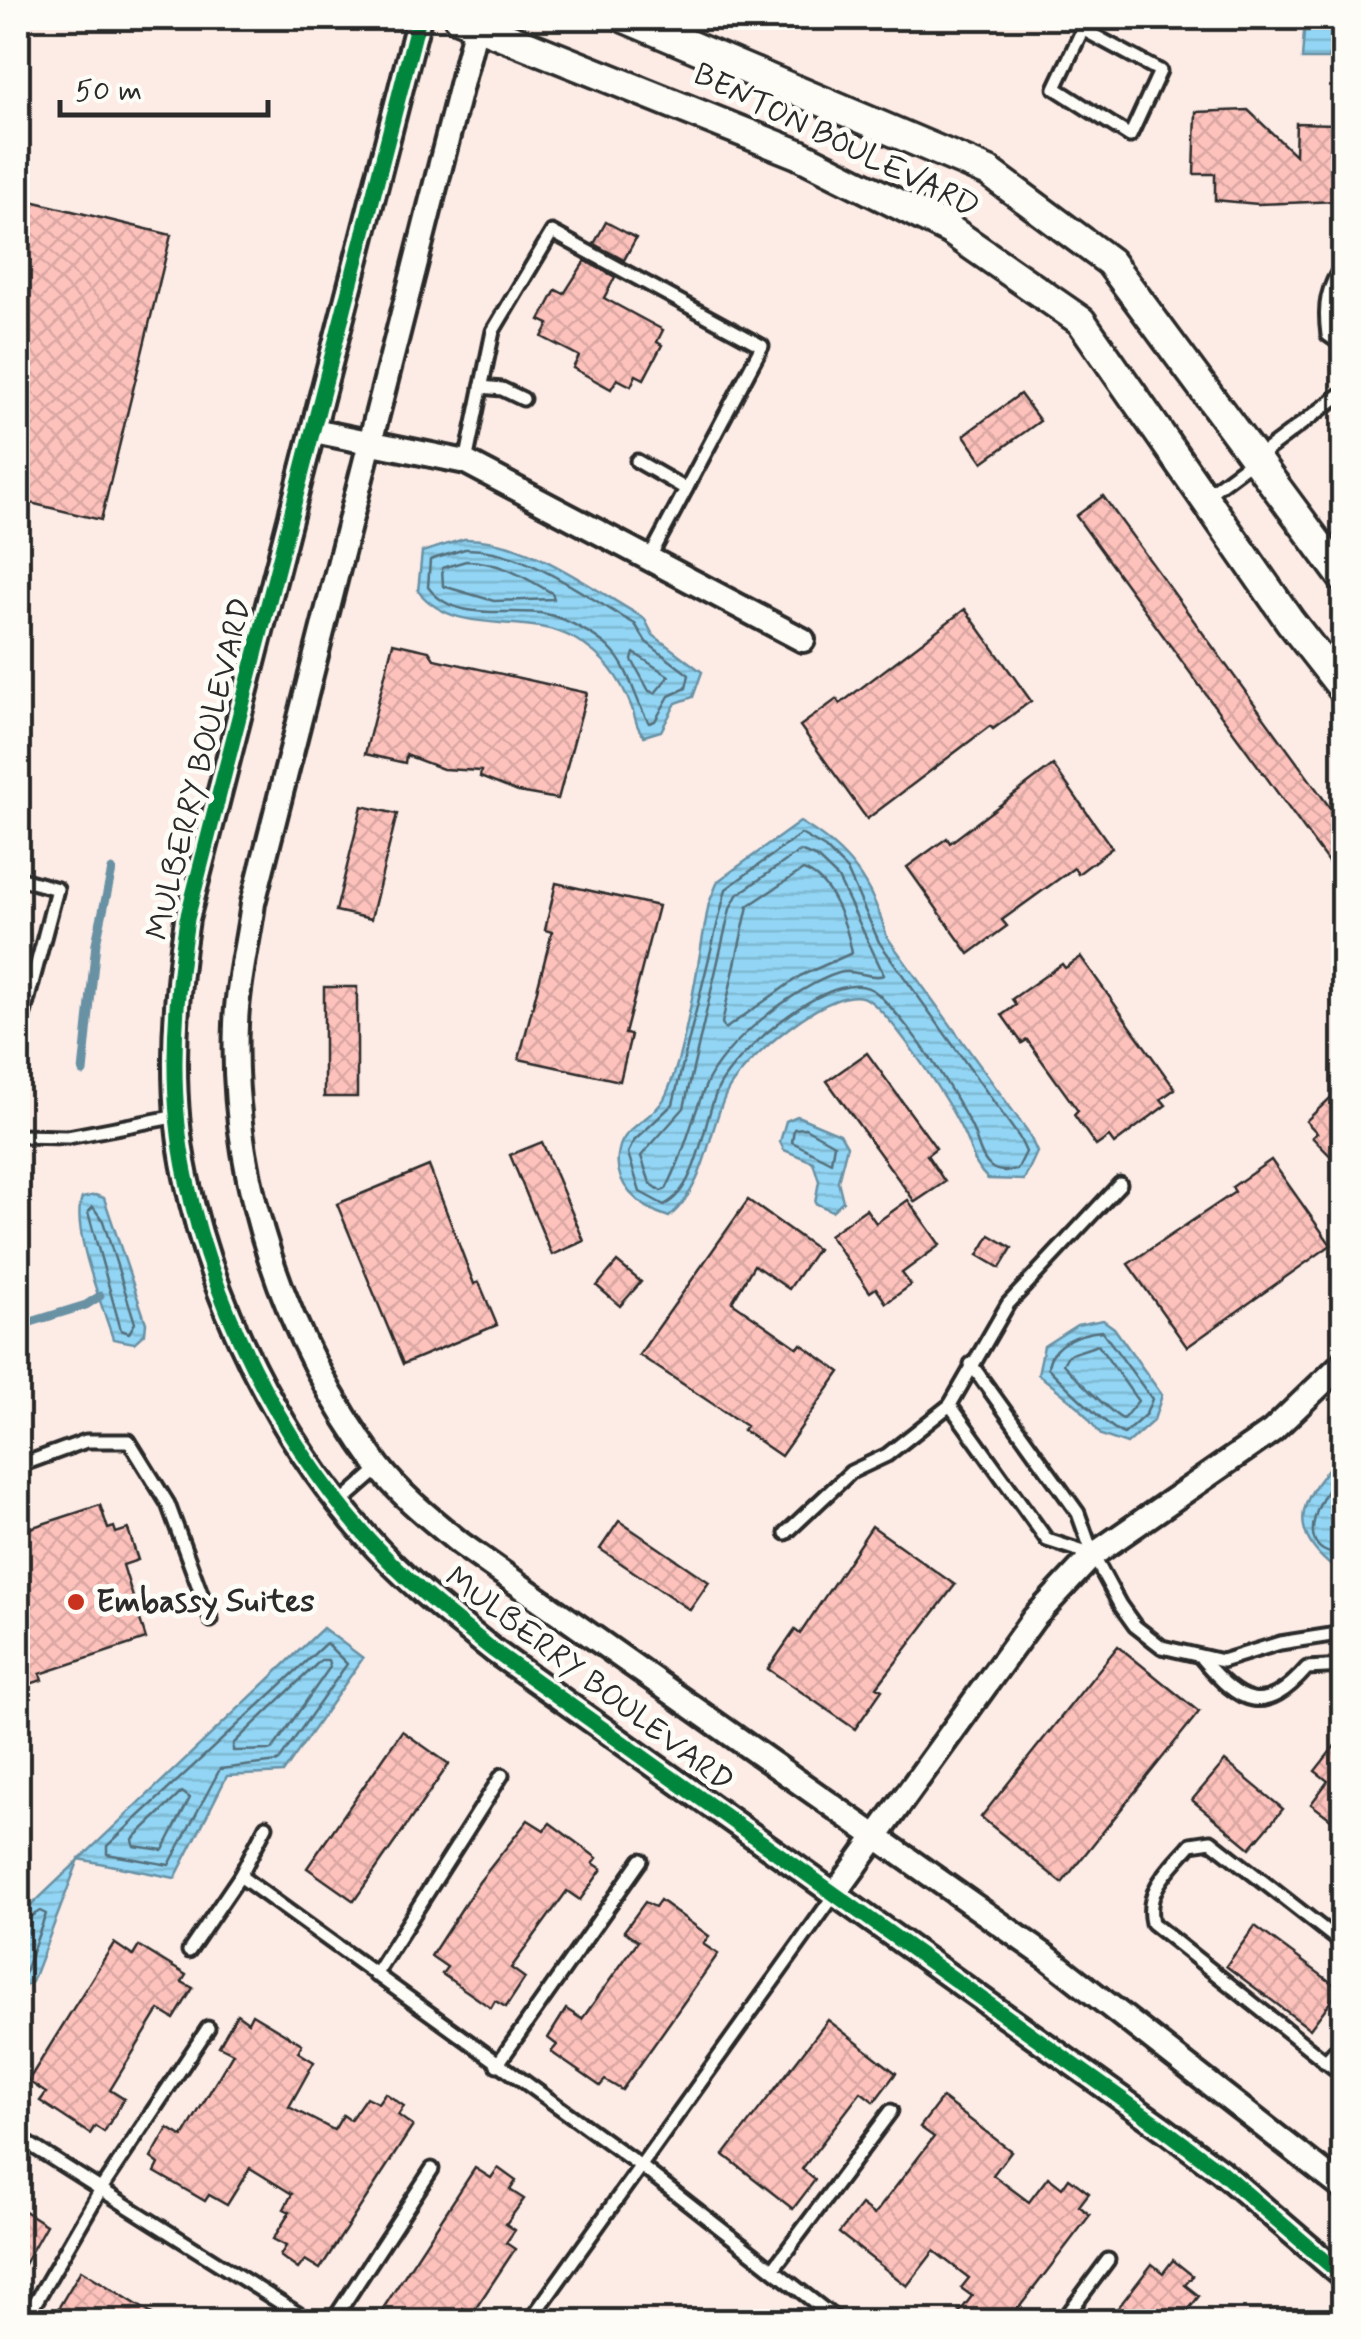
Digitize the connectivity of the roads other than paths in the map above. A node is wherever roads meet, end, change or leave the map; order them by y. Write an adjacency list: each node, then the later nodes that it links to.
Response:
1 (420, 18): 10 (street, MULBERRY BOULEVARD)
2 (625, 18): 12 (street, BENTON BOULEVARD)
3 (472, 20): 11 (street, MULBERRY BOULEVARD); 16 (street, BENTON BOULEVARD)
4 (1085, 23): 4 (lane)
5 (1344, 263): 6 (lane)
6 (1344, 346)
7 (481, 387): 9 (lane); 14 (lane); 15 (lane)
8 (1344, 392): 12 (lane)
9 (523, 400)
10 (314, 431): 11 (street); 23 (street, MULBERRY BOULEVARD)
11 (370, 445): 14 (street); 30 (street, MULBERRY BOULEVARD)
12 (1253, 456): 16 (lane); 18 (street, BENTON BOULEVARD)
13 (637, 461): 15 (lane)
14 (466, 462): 17 (street)
15 (686, 489): 17 (lane)
16 (1204, 497): 20 (street, BENTON BOULEVARD)
17 (650, 558): 19 (street)
18 (1344, 579)
19 (803, 640)
20 (1344, 690)
21 (18, 878): 22 (lane)
22 (18, 1036)
23 (178, 1116): 24 (lane); 31 (street, MULBERRY BOULEVARD)
24 (18, 1136)
25 (1120, 1184): 27 (lane)
26 (1344, 1362): 33 (street)
27 (970, 1364): 28 (lane); 33 (lane)
28 (950, 1405): 32 (lane); 33 (lane)
29 (18, 1466): 34 (lane)
30 (380, 1468): 31 (lane); 40 (street, MULBERRY BOULEVARD)
31 (340, 1503): 43 (street, MULBERRY BOULEVARD)
32 (786, 1532)
33 (1092, 1555): 36 (lane); 40 (street)
34 (211, 1620)
35 (1344, 1633): 36 (lane)
36 (1202, 1660): 37 (lane)
37 (1344, 1666)
38 (502, 1775): 46 (lane)
39 (266, 1826): 42 (lane)
40 (877, 1837): 43 (street); 56 (street, MULBERRY BOULEVARD)
41 (642, 1860): 50 (lane)
42 (240, 1876): 45 (lane); 46 (lane)
43 (835, 1894): 54 (lane); 60 (street, MULBERRY BOULEVARD)
44 (1344, 1946): 49 (lane)
45 (189, 1951)
46 (375, 1976): 50 (lane)
47 (208, 2028): 57 (lane)
48 (1344, 2041): 49 (lane)
49 (1325, 2062): 51 (lane)
50 (497, 2065): 54 (lane)
51 (1344, 2076)
52 (891, 2110): 59 (lane)
53 (18, 2136): 57 (lane)
54 (642, 2167): 59 (lane); 64 (lane)
55 (432, 2170): 63 (lane)
56 (1344, 2189)
57 (101, 2190): 61 (lane); 62 (lane)
58 (1108, 2260): 66 (lane)
59 (773, 2269): 65 (lane)
60 (1344, 2277)
61 (24, 2322)
62 (311, 2322)
63 (332, 2322)
64 (530, 2322)
65 (840, 2322)
66 (1062, 2322)

